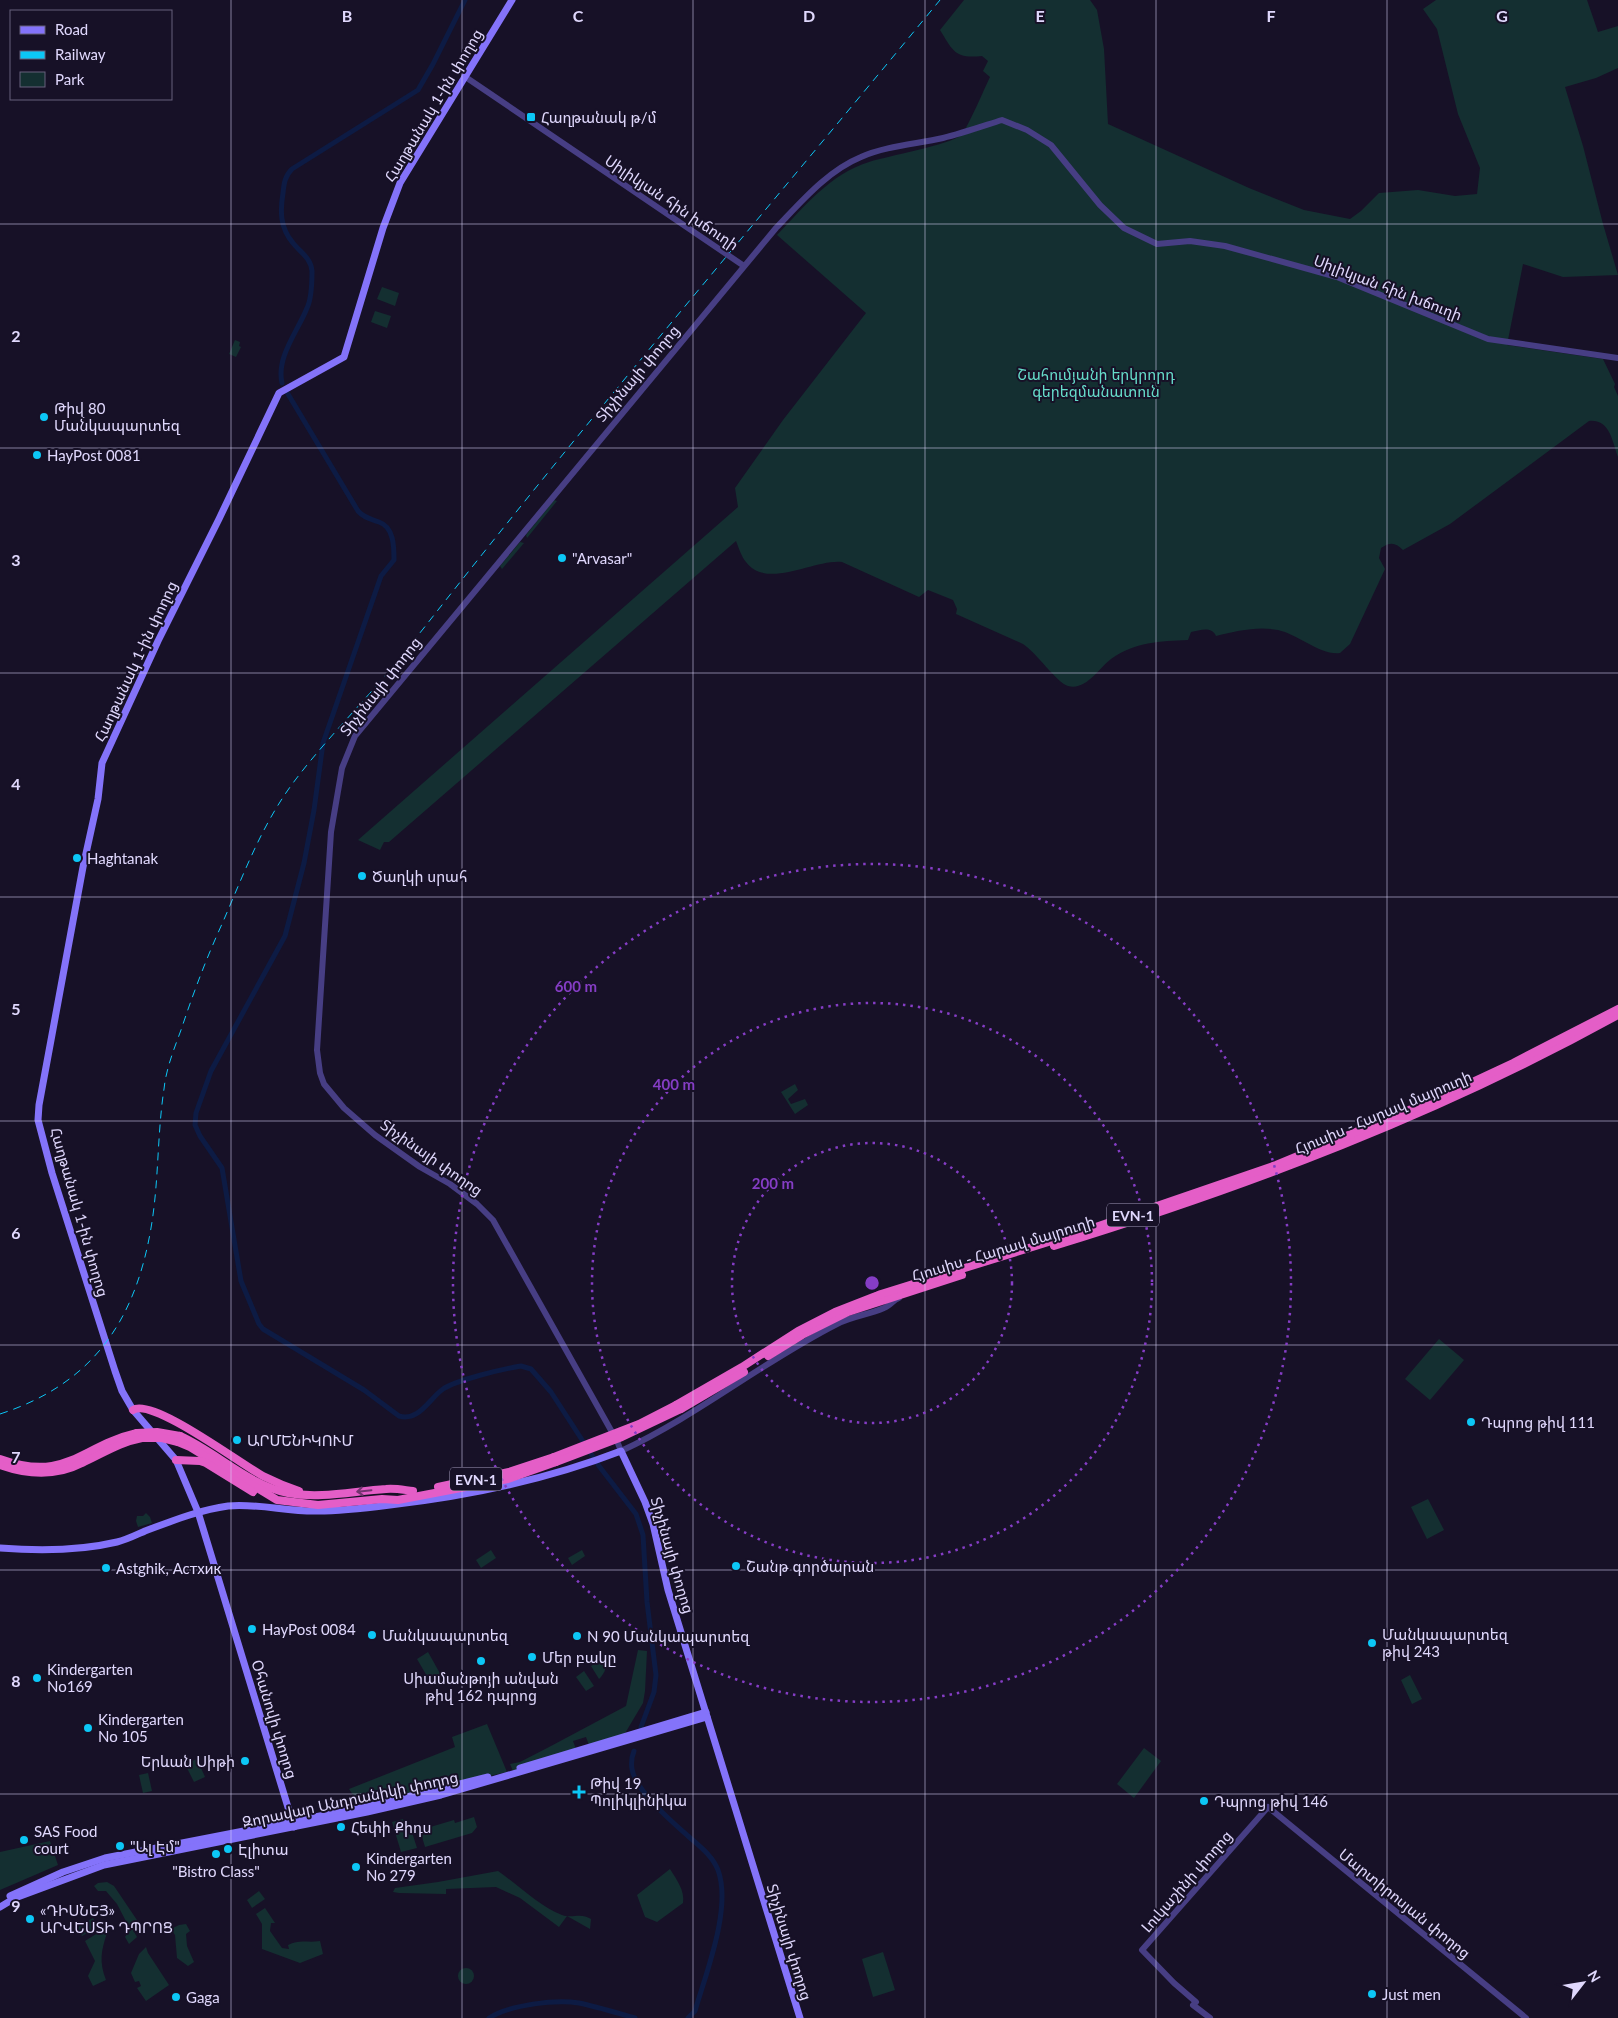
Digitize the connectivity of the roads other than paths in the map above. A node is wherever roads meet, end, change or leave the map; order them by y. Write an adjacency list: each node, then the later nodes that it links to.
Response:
1 (512, 0): 2 (main road, Հաղթանակ 1-ին փողոց)
2 (464, 76): 3 (street, Սիլիկյան հին խճուղի); 11 (main road, Հաղթանակ 1-ին փողոց)
3 (744, 266): 4 (street, Սիլիկյան հին խճուղի); 14 (street, Տիչինայի փողոց)
4 (1618, 358)
5 (1618, 1009): 10 (highway, Հյուսիս - Հարավ մայրուղի / EVN-1)
6 (1618, 1015): 7 (highway, Հյուսիս - Հարավ մայրուղի / EVN-1)
7 (920, 1288): 8 (street); 9 (highway, Հյուսիս - Հարավ մայրուղի / EVN-1)
8 (885, 1308): 9 (street); 14 (street)
9 (855, 1309): 10 (highway, Հյուսիս - Հարավ մայրուղի / EVN-1)
10 (679, 1407): 17 (highway, Հյուսիս - Հարավ մայրուղի / EVN-1, bridge)
11 (134, 1410): 16 (main road, Օհանովի փողոց); 20 (highway)
12 (140, 1436): 13 (highway, Հյուսիս - Հարավ մայրուղի, bridge); 15 (highway, Հյուսիս - Հարավ մայրուղի); 18 (highway, Հյուսիս - Հարավ մայրուղի)
13 (179, 1439): 20 (highway, Հյուսիս - Հարավ մայրուղի); 21 (highway, Հյուսիս - Հարավ մայրուղի)
14 (621, 1451): 22 (main road); 25 (main road, Տիչինայի փողոց)
15 (0, 1459)
16 (176, 1460): 21 (highway); 23 (main road, Օհանովի փողոց)
17 (555, 1460): 19 (highway, Հյուսիս - Հարավ մայրուղի / EVN-1); 22 (highway, Հյուսիս - Հարավ մայրուղի / EVN-1)
18 (0, 1466)
19 (413, 1491): 20 (highway, Հյուսիս - Հարավ մայրուղի, one-way to 20); 22 (highway, Հյուսիս - Հարավ մայրուղի / EVN-1)
20 (310, 1495)
21 (276, 1500): 22 (highway, Հյուսիս - Հարավ մայրուղի)
22 (394, 1503): 23 (main road, EVN-1)
23 (197, 1512): 24 (main road, EVN-1); 27 (main road, Օհանովի փողոց)
24 (0, 1548)
25 (707, 1714): 27 (main road, Զորավար Անդրանիկի փողոց); 30 (main road, Տիչինայի փողոց)
26 (1268, 1807): 31 (street, Լուկաշինի փողոց); 32 (street, Մարտիրոսյան փողոց)
27 (292, 1824): 28 (main road, Զորավար Անդրանիկի փողոց); 29 (main road, Զորավար Անդրանիկի փողոց)
28 (0, 1902)
29 (0, 1907)
30 (800, 2018)
31 (1210, 2018)
32 (1526, 2018)

